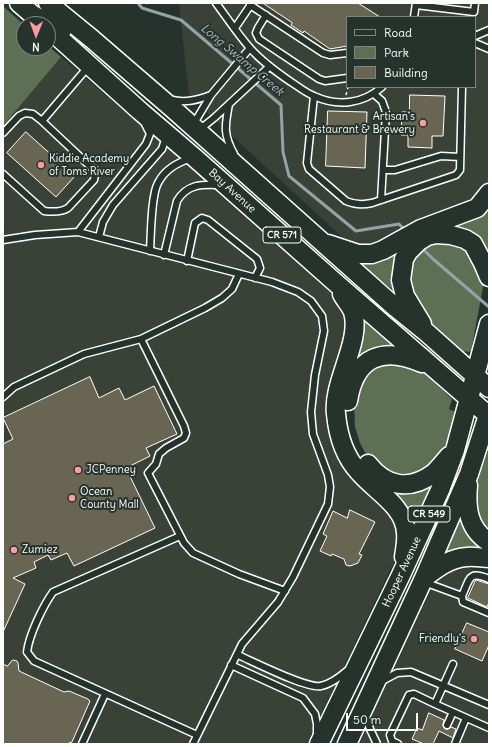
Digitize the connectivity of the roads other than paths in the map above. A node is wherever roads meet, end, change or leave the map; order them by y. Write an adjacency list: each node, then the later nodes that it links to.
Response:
1 (19, 3): 7 (main road)
2 (48, 3): 29 (main road, Bay Avenue / CR 571)
3 (216, 3): 11 (lane)
4 (475, 3): 6 (lane)
5 (251, 4): 8 (lane); 11 (lane)
6 (416, 4): 9 (lane)
7 (34, 16)
8 (266, 16): 18 (lane); 21 (lane)
9 (414, 16)
10 (56, 28): 29 (main road)
11 (235, 28): 16 (lane)
12 (489, 30): 14 (lane)
13 (56, 35): 19 (main road, Bay Avenue / CR 571)
14 (476, 36)
15 (476, 43): 17 (lane)
16 (250, 48): 20 (lane); 25 (lane)
17 (489, 49)
18 (346, 53)
19 (89, 66): 28 (main road, Bay Avenue / CR 571); 30 (lane)
20 (269, 68): 26 (lane); 27 (lane)
21 (346, 78)
22 (381, 88): 24 (lane)
23 (462, 88): 33 (lane)
24 (374, 94): 26 (lane); 35 (lane)
25 (211, 95): 29 (lane); 31 (lane)
26 (314, 96): 40 (lane)
27 (229, 104): 31 (lane); 37 (lane)
28 (140, 112): 29 (main road, Bay Avenue / CR 571); 41 (lane)
29 (167, 116): 31 (main road); 34 (main road, Bay Avenue / CR 571); 42 (lane)
30 (42, 121): 32 (lane); 36 (lane)
31 (192, 126): 34 (main road); 37 (main road, Bay Avenue / CR 571)
32 (3, 134)
33 (460, 157): 35 (lane); 40 (lane)
34 (196, 158): 38 (main road, Bay Avenue / CR 571); 46 (lane); 54 (main road)
35 (383, 170): 40 (lane)
36 (3, 174)
37 (252, 180): 45 (main road, Bay Avenue / CR 571)
38 (226, 185): 47 (lane); 52 (main road, Bay Avenue / CR 571)
39 (489, 193): 44 (main road)
40 (382, 200)
41 (78, 232): 42 (lane); 43 (lane)
42 (99, 237): 46 (lane)
43 (3, 240)
44 (412, 240): 45 (main road); 50 (main road); 54 (main road)
45 (322, 242): 54 (main road, Bay Avenue / CR 571)
46 (150, 251): 47 (lane)
47 (164, 255): 48 (lane)
48 (187, 260): 49 (lane); 51 (lane)
49 (239, 274): 51 (lane); 55 (lane)
50 (489, 277)
51 (255, 278): 70 (lane)
52 (337, 284): 56 (main road, Bay Avenue / CR 571); 67 (main road)
53 (489, 324): 57 (main road, Hooper Avenue / CR 549)
54 (426, 332): 57 (main road, Bay Avenue / CR 571)
55 (141, 339): 59 (lane); 64 (lane)
56 (432, 367): 60 (main road, Bay Avenue / CR 571); 62 (main road)
57 (476, 375): 58 (main road, Bay Avenue / CR 571); 60 (main road, Hooper Avenue / CR 549)
58 (489, 388)
59 (3, 397)
60 (469, 398): 61 (main road, Bay Avenue / CR 571); 62 (main road, Hooper Avenue / CR 549)
61 (489, 414): 63 (main road, Hooper Avenue / CR 549)
62 (455, 450): 67 (main road, Hooper Avenue / CR 549)
63 (470, 474): 65 (main road); 69 (main road, Hooper Avenue / CR 549)
64 (180, 536): 70 (lane); 80 (lane)
65 (489, 542)
66 (489, 558): 69 (main road)
67 (400, 577): 72 (main road, Hooper Avenue / CR 549)
68 (489, 579): 71 (lane)
69 (423, 580): 71 (lane); 78 (main road, Hooper Avenue / CR 549)
70 (285, 591): 74 (lane)
71 (462, 596): 73 (lane)
72 (383, 612): 75 (main road, Hooper Avenue / CR 549); 89 (main road)
73 (489, 613)
74 (238, 655): 75 (lane); 77 (lane)
75 (360, 659): 92 (main road, Hooper Avenue / CR 549)
76 (453, 664): 79 (lane)
77 (231, 665): 88 (lane); 92 (lane)
78 (376, 683): 79 (lane); 83 (main road, Hooper Avenue / CR 549)
79 (443, 686): 81 (lane); 82 (lane)
80 (105, 694): 88 (lane); 90 (lane)
81 (435, 704): 84 (lane); 94 (lane)
82 (489, 705)
83 (364, 709): 89 (main road, Hooper Avenue / CR 549); 93 (lane)
84 (453, 712): 85 (lane); 86 (lane)
85 (466, 718): 87 (lane); 95 (lane)
86 (447, 725)
87 (489, 728)
88 (197, 735): 91 (lane)
89 (350, 743)
90 (82, 744)
91 (193, 744)
92 (318, 744)
93 (377, 744)
94 (398, 744)
95 (455, 744)

